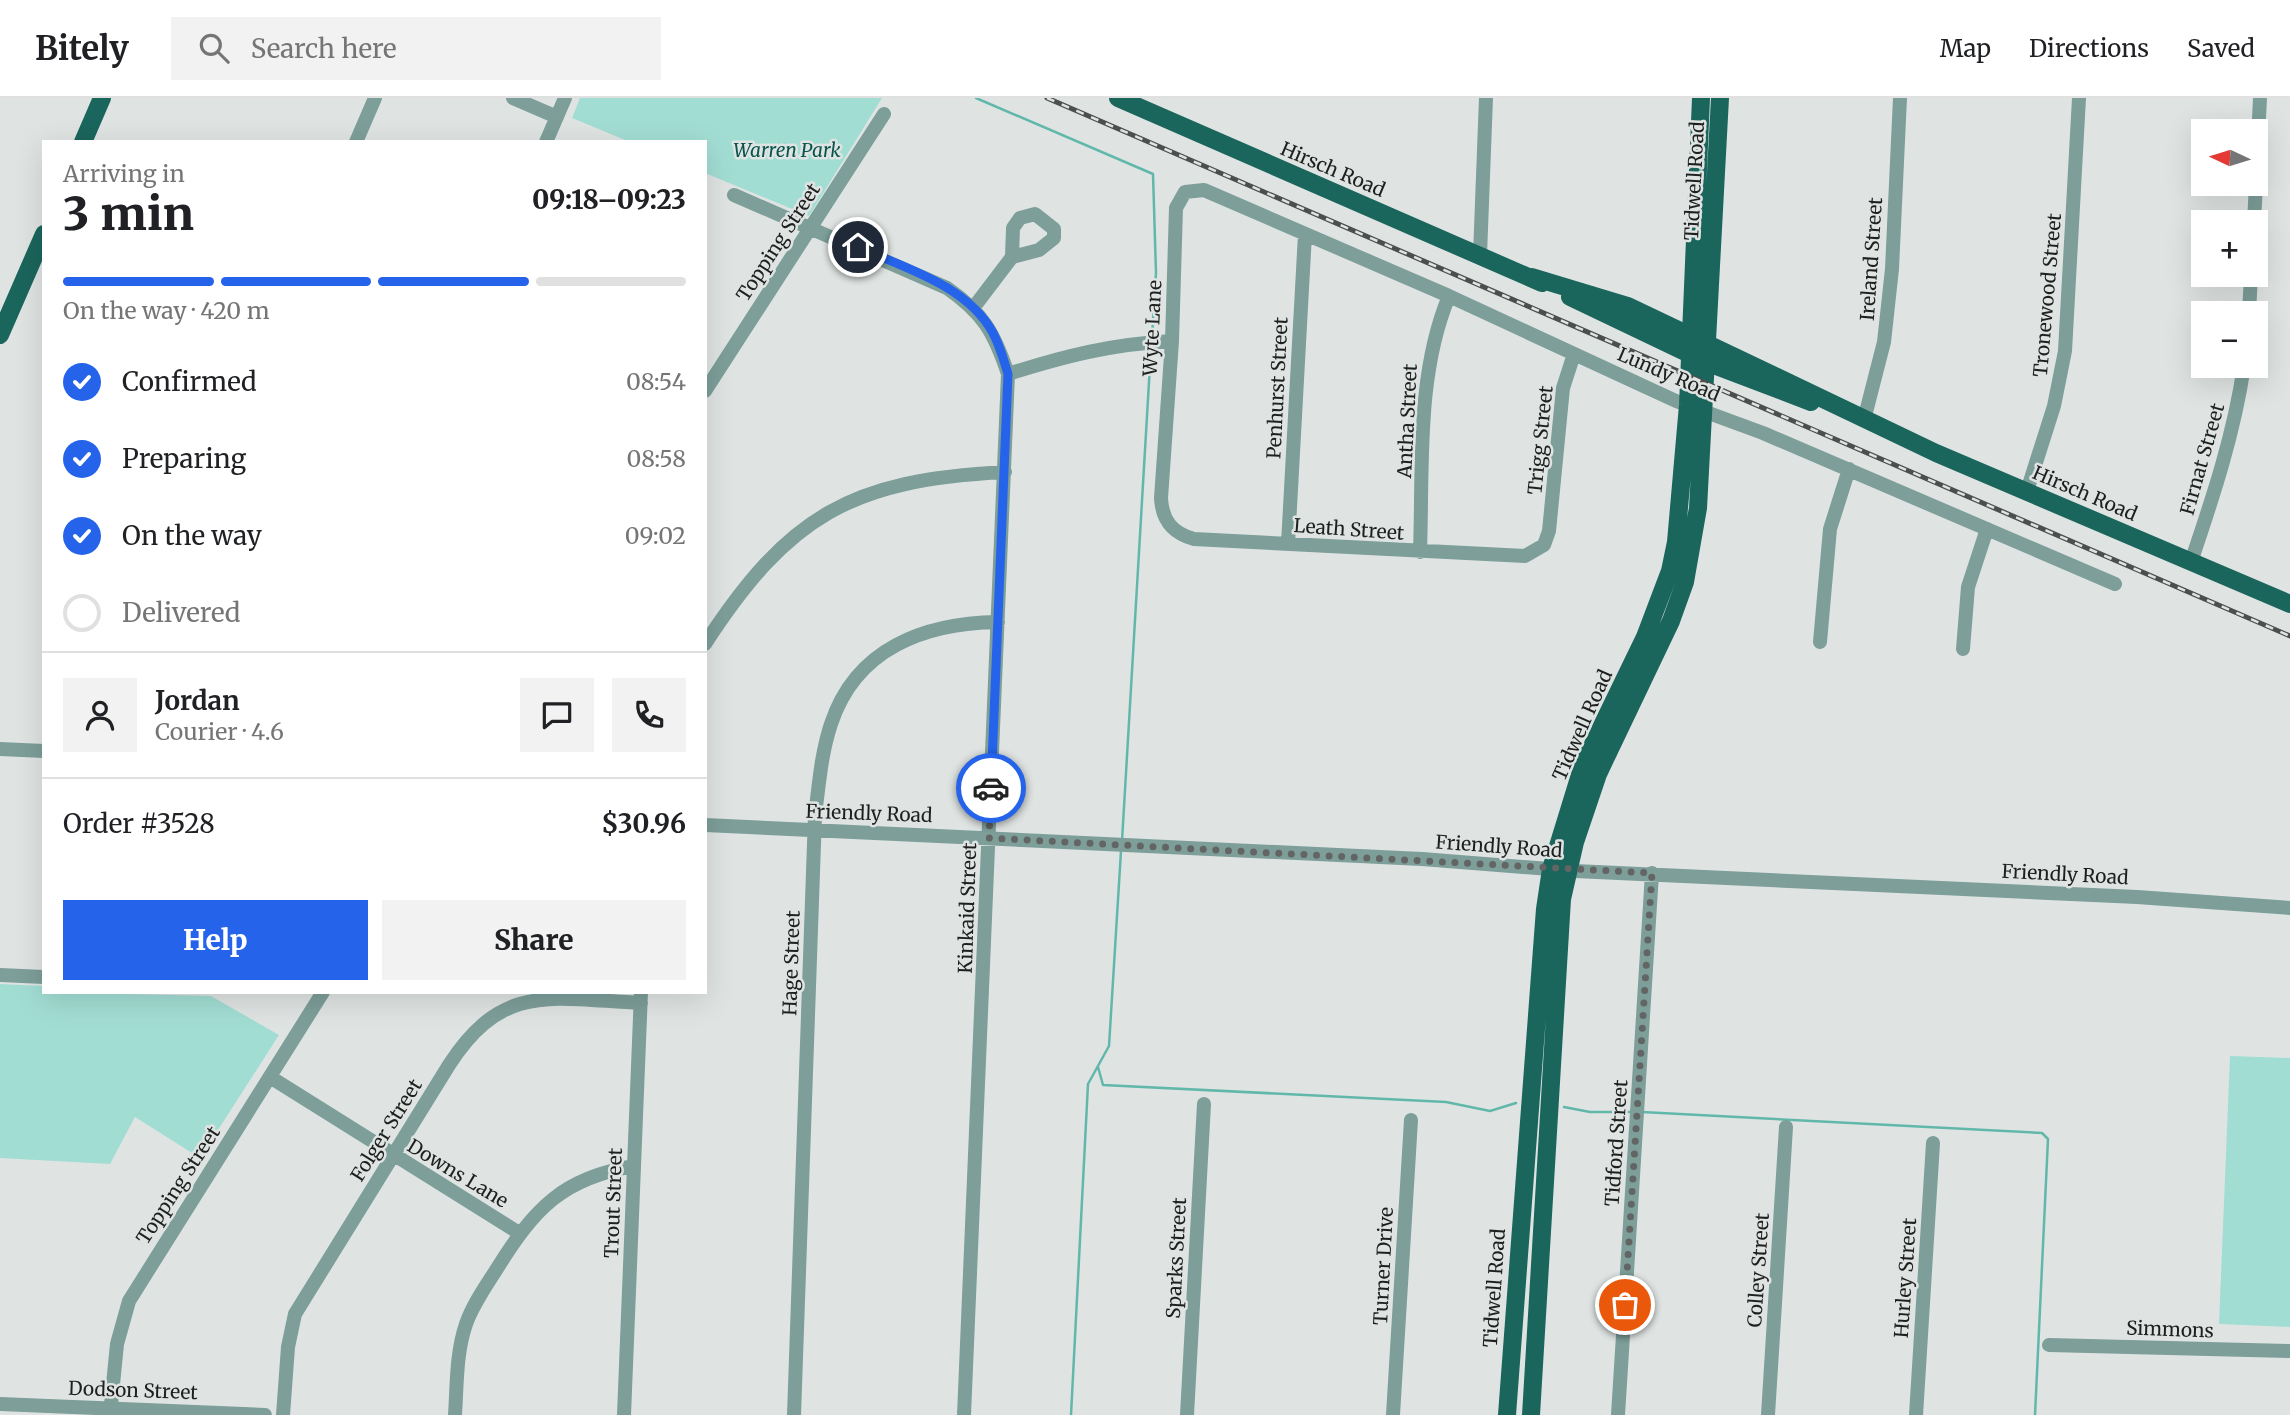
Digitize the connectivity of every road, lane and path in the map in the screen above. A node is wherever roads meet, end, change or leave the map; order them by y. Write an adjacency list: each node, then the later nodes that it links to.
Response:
1 (102, 98): 15 (main road)
2 (375, 98): 16 (street)
3 (513, 98): 13 (street)
4 (565, 98): 13 (street)
5 (1118, 98): 24 (main road, Hirsch Road)
6 (1486, 98): 24 (street)
7 (1702, 98): 18 (main road, Tidwell Road)
8 (1720, 98): 18 (main road, Tidwell Road)
9 (1900, 98): 38 (street, Ireland Street)
10 (2079, 98): 41 (street, Tronewood Street)
11 (2260, 98): 14 (street)
12 (884, 114): 21 (street, Topping Street)
13 (557, 117): 17 (street)
14 (2259, 119)
15 (84, 140)
16 (357, 140)
17 (548, 140)
18 (1707, 166): 30 (main road, Tidwell Road)
19 (1210, 193): 22 (street, Lundy Road); 31 (street, Wyte Lane)
20 (734, 195): 21 (street)
21 (811, 227): 28 (street); 36 (street, Topping Street)
22 (1305, 234): 27 (street, Lundy Road); 45 (street, Penhurst Street)
23 (42, 239): 29 (main road)
24 (1480, 255): 26 (main road, Hirsch Road)
25 (1012, 257): 28 (street)
26 (1532, 277): 30 (main road, Hirsch Road); 33 (main road, Hirsch Road)
27 (1449, 296): 32 (street, Lundy Road); 46 (street, Antha Street)
28 (974, 306): 34 (street, Kinkaid Street)
29 (0, 335)
30 (1699, 338): 33 (main road, Tidwell Road); 38 (main road, Hirsch Road)
31 (1166, 341): 34 (street); 42 (street, Wyte Lane)
32 (1574, 354): 37 (street, Lundy Road); 44 (street, Trigg Street)
33 (1698, 358): 37 (main road, Tidwell Road); 38 (main road, Hirsch Road)
34 (1008, 374): 40 (street, Kinkaid Street)
35 (2242, 378): 47 (street, Firnat Street)
36 (707, 388)
37 (1696, 408): 39 (street, Lundy Road); 59 (main road, Tidwell Road)
38 (1864, 420): 41 (main road, Hirsch Road)
39 (1849, 469): 43 (street, Lundy Road); 52 (street)
40 (1005, 472): 50 (street, Kinkaid Street); 51 (street)
41 (2027, 491): 47 (main road, Hirsch Road)
42 (1161, 495): 45 (street, Leath Street)
43 (1987, 529): 48 (street, Lundy Road); 53 (street)
44 (1549, 531): 46 (street, Leath Street)
45 (1288, 544): 46 (street, Leath Street)
46 (1420, 552)
47 (2191, 562): 49 (main road, Hirsch Road)
48 (2115, 584)
49 (2290, 604)
50 (998, 622): 57 (street, Hage Street); 58 (street, Kinkaid Street)
51 (707, 640)
52 (1820, 642)
53 (1964, 649)
54 (0, 749): 55 (street)
55 (42, 751)
56 (707, 825): 57 (street, Friendly Road)
57 (815, 830): 58 (street, Friendly Road); 85 (street, Hage Street)
58 (989, 838): 59 (street, Friendly Road); 86 (street, Kinkaid Street)
59 (1559, 870): 60 (street, Friendly Road); 66 (main road, Tidwell Road)
60 (1652, 873): 61 (street, Friendly Road); 91 (street, Tidford Street)
61 (2290, 908)
62 (0, 975): 63 (street)
63 (42, 977)
64 (322, 994): 67 (street, Topping Street)
65 (641, 998): 72 (street, Folger Street); 73 (street, Trout Street)
66 (1544, 1031): 75 (main road, Tidwell Road); 76 (main road, Tidwell Road)
67 (270, 1077): 72 (street, Downs Lane); 80 (street, Topping Street)
68 (1204, 1104): 87 (street, Sparks Street)
69 (1410, 1120): 88 (street, Turner Drive)
70 (1786, 1127): 92 (street, Colley Street)
71 (1933, 1143): 93 (street, Hurley Street)
72 (393, 1156): 74 (street, Downs Lane); 82 (street, Folger Street)
73 (634, 1166): 74 (street); 84 (street, Trout Street)
74 (519, 1233): 83 (street)
75 (1513, 1312): 76 (main road); 89 (main road, Tidwell Road)
76 (1538, 1314): 90 (main road, Tidwell Road)
77 (2049, 1345): 78 (street, Simmons)
78 (2290, 1351)
79 (0, 1404): 80 (street, Dodson Street)
80 (110, 1412): 81 (street, Dodson Street)
81 (265, 1415)
82 (284, 1415)
83 (455, 1415)
84 (624, 1415)
85 (794, 1415)
86 (964, 1415)
87 (1186, 1415)
88 (1393, 1415)
89 (1507, 1415)
90 (1531, 1415)
91 (1618, 1415)
92 (1768, 1415)
93 (1916, 1415)

